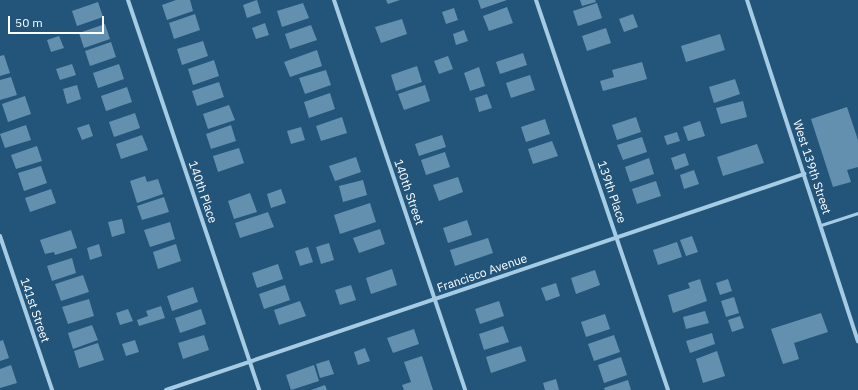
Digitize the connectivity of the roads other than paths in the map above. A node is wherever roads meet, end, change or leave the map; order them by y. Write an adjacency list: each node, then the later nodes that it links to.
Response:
1 (128, 0): 12 (street, 140th Place)
2 (334, 0): 10 (street, 140th Street)
3 (536, 0): 9 (street, 139th Place)
4 (747, 0): 5 (street, West 139th Street)
5 (804, 174): 7 (street, West 139th Street); 9 (street, Francisco Avenue)
6 (858, 213): 7 (lane)
7 (821, 225): 11 (street, West 139th Street)
8 (0, 236): 13 (street, 141st Street)
9 (616, 237): 10 (street, Francisco Avenue); 17 (street, 139th Place)
10 (435, 299): 12 (street, Francisco Avenue); 16 (street, 140th Street)
11 (858, 341)
12 (250, 361): 14 (street, Francisco Avenue); 15 (street, 140th Place)
13 (52, 390)
14 (166, 390)
15 (259, 390)
16 (465, 390)
17 (668, 390)

